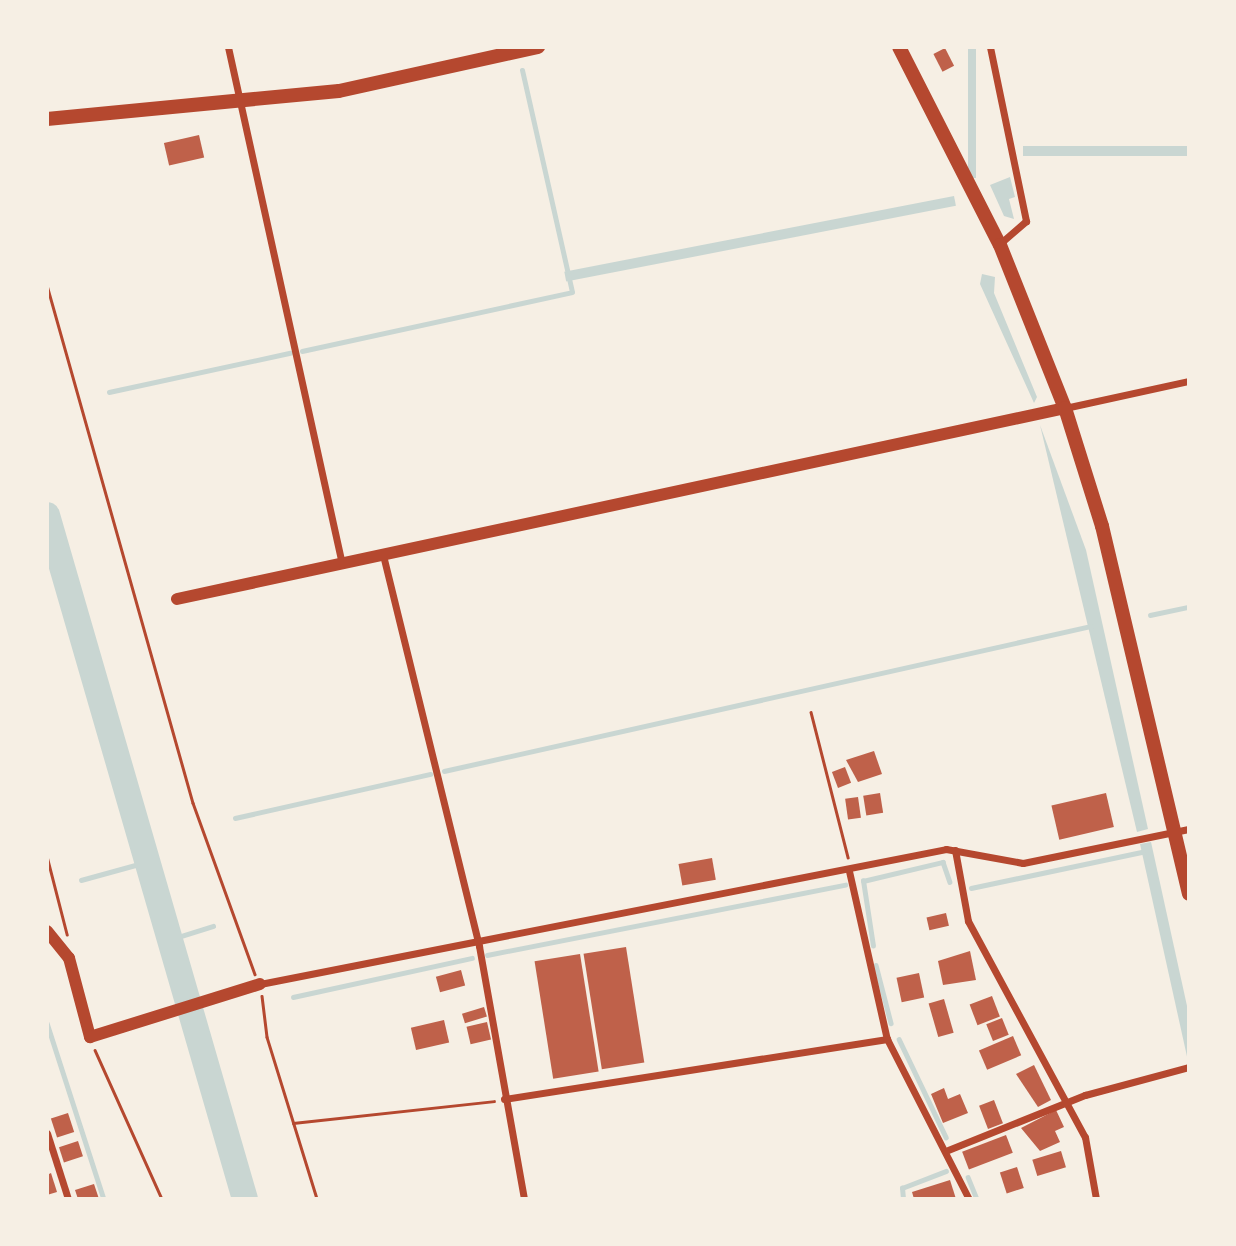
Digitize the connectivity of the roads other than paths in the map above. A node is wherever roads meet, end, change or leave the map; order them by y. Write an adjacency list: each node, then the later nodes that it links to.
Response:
1 (228, 47): 5 (street)
2 (538, 47): 5 (highway)
3 (899, 47): 7 (highway)
4 (990, 47): 7 (street)
5 (242, 104): 6 (highway); 11 (street)
6 (47, 119)
7 (1000, 245): 9 (highway)
8 (1189, 381): 9 (street)
9 (1065, 408): 10 (main road); 13 (highway)
10 (383, 555): 11 (main road); 18 (street)
11 (342, 564): 12 (main road)
12 (177, 599)
13 (1182, 830): 14 (street); 16 (highway)
14 (955, 850): 15 (street); 23 (street)
15 (849, 871): 18 (street); 20 (street)
16 (1189, 894)
17 (47, 931): 19 (main road)
18 (479, 946): 19 (street); 22 (street)
19 (256, 986)
20 (887, 1039): 22 (street); 25 (street)
21 (1189, 1067): 23 (street)
22 (504, 1099): 27 (street)
23 (1068, 1102): 25 (street); 29 (street)
24 (47, 1133): 26 (street)
25 (948, 1150): 28 (street)
26 (68, 1199)
27 (524, 1199)
28 (969, 1199)
29 (1096, 1199)

